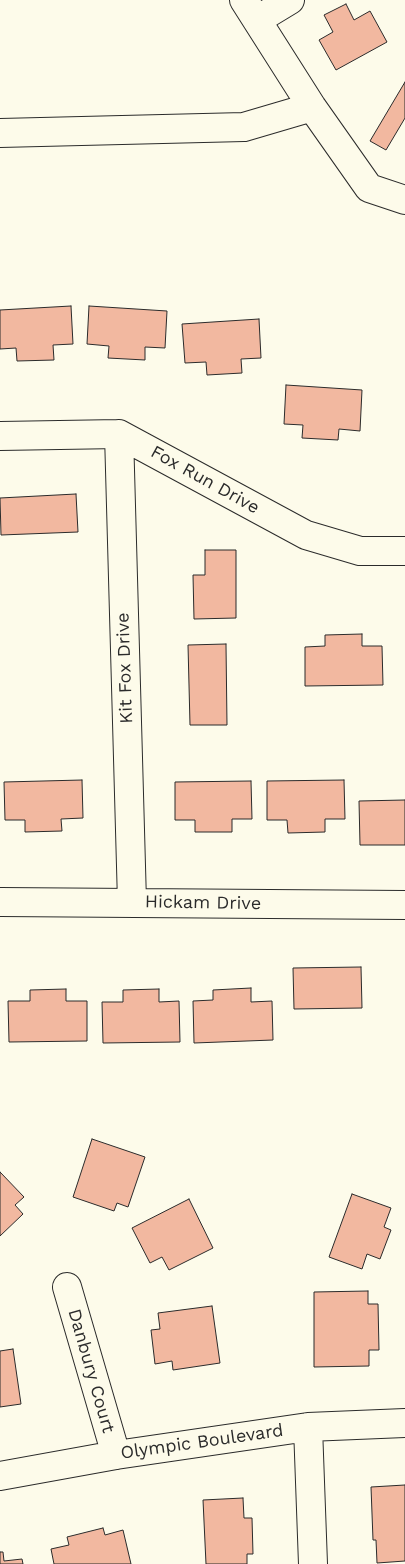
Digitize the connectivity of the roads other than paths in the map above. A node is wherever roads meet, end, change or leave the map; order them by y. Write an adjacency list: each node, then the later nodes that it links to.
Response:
1 (290, 0): 2 (street)
2 (250, 10): 3 (street)
3 (312, 107): 4 (street); 5 (street)
4 (0, 133)
5 (405, 200)
6 (119, 434): 7 (street, Fox Run Drive); 8 (street, Fox Run Drive); 10 (street, Kit Fox Drive)
7 (0, 436)
8 (405, 550)
9 (0, 902): 10 (street, Hickam Drive)
10 (132, 902): 11 (street, Hickam Drive)
11 (405, 905)
12 (67, 1287): 15 (street, Danbury Court)
13 (405, 1423): 14 (street, Olympic Boulevard)
14 (308, 1427): 15 (street, Olympic Boulevard); 17 (street)
15 (116, 1455): 16 (street, Olympic Boulevard)
16 (0, 1476)
17 (313, 1564)

